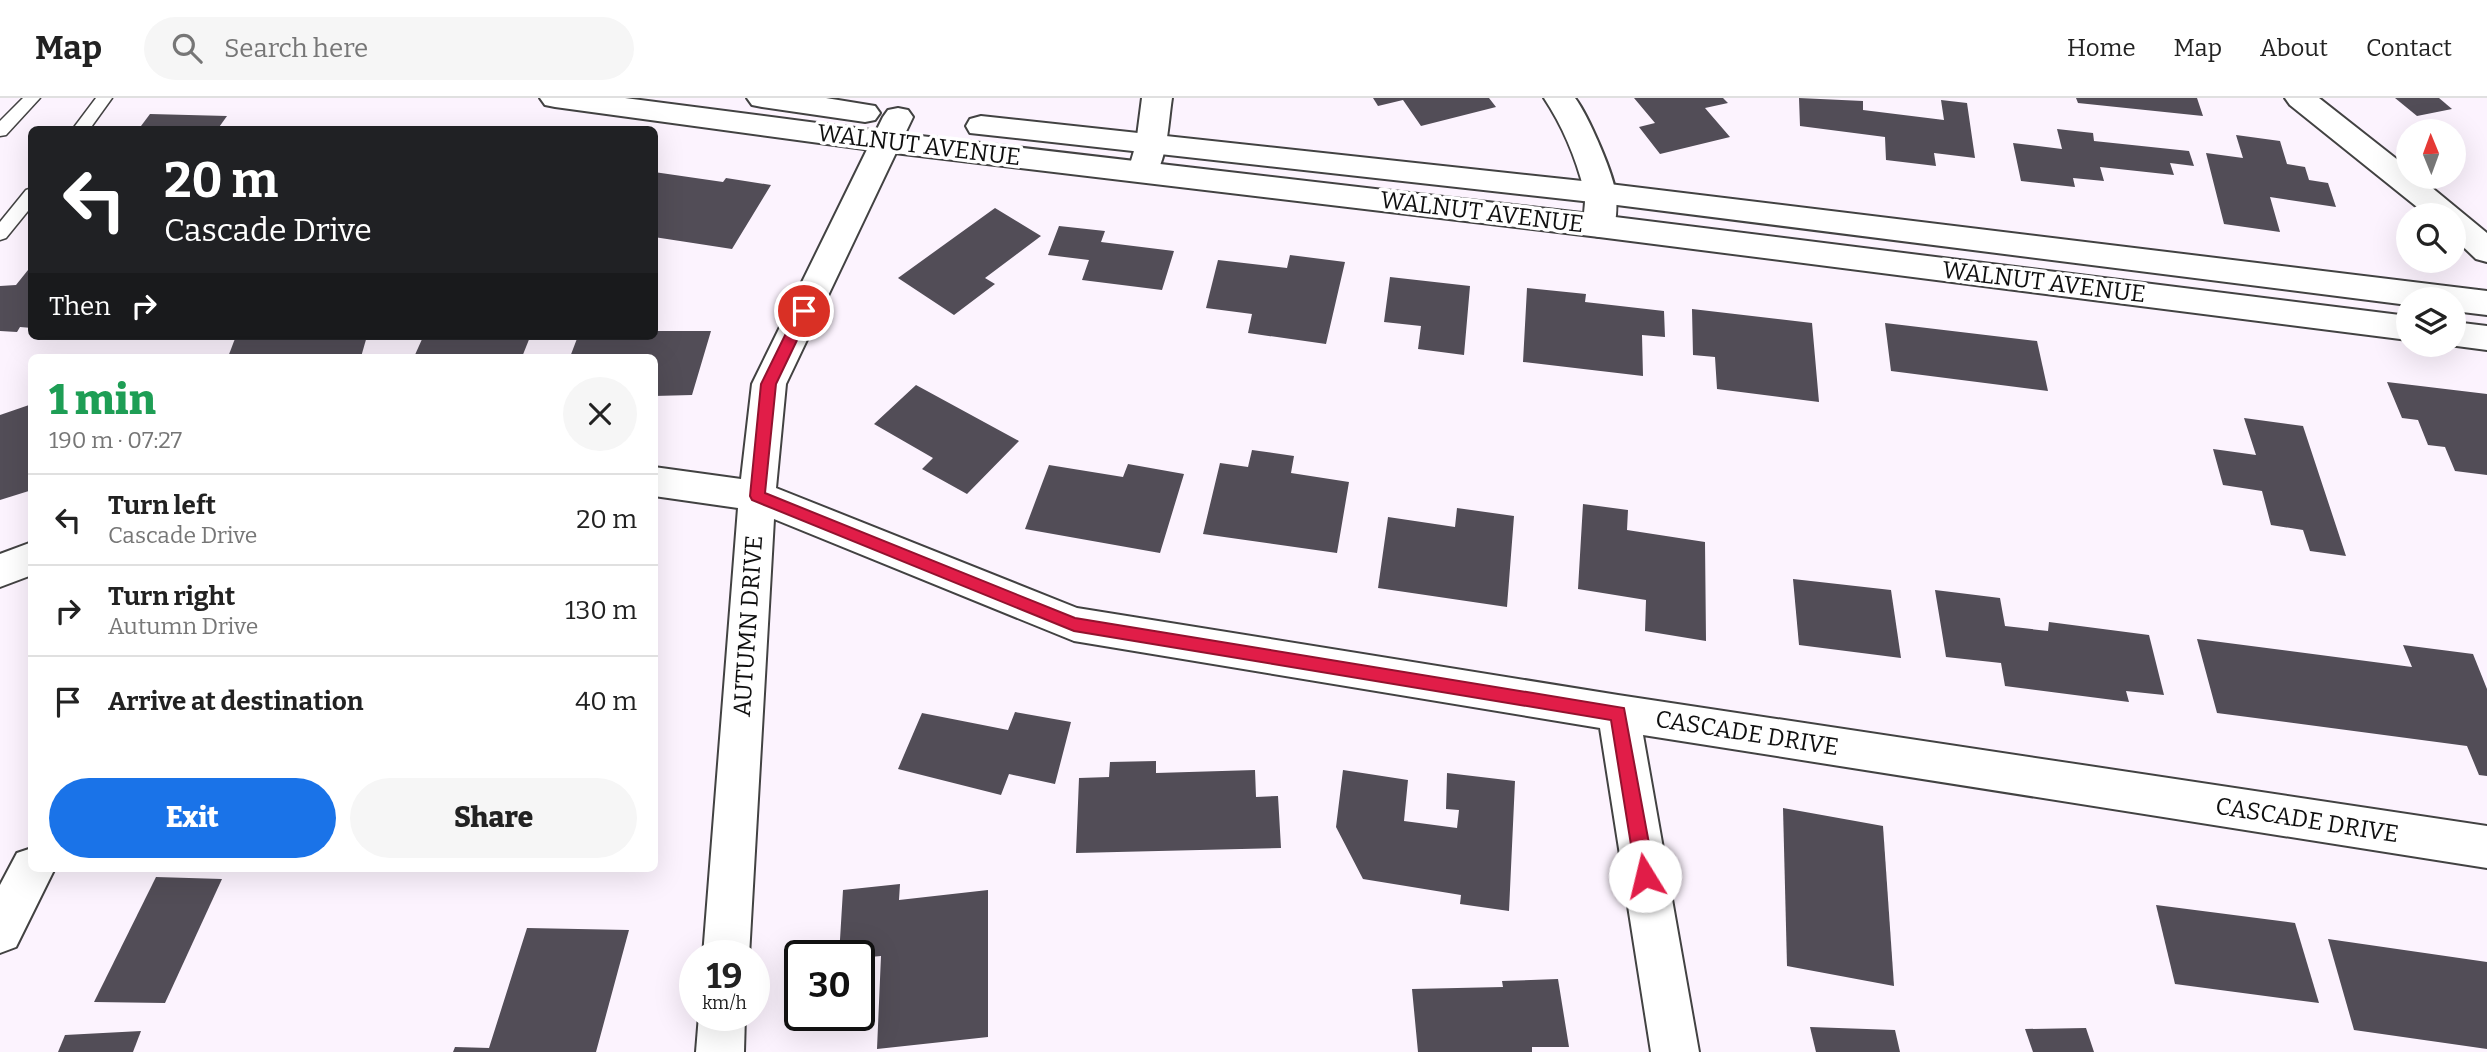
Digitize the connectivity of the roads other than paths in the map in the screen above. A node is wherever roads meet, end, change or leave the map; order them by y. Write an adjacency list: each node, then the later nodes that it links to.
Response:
1 (32, 98): 10 (lane)
2 (104, 98): 8 (lane)
3 (762, 98): 9 (street, WALNUT AVENUE)
4 (1157, 98): 11 (street)
5 (1559, 98): 12 (street)
6 (2300, 98): 14 (street)
7 (568, 99): 9 (street, WALNUT AVENUE)
8 (83, 126)
9 (892, 130): 11 (street, WALNUT AVENUE); 24 (street, AUTUMN DRIVE)
10 (0, 131)
11 (1147, 157): 12 (street, WALNUT AVENUE); 15 (street, WALNUT AVENUE)
12 (1601, 193): 15 (street); 19 (street, WALNUT AVENUE)
13 (28, 199): 17 (lane)
14 (2432, 203)
15 (1599, 226): 20 (street, WALNUT AVENUE)
16 (2466, 231): 18 (street)
17 (0, 234)
18 (2487, 251)
19 (2487, 303)
20 (2396, 326)
21 (2466, 335): 22 (street)
22 (2487, 338)
23 (658, 482): 24 (street, CASCADE DRIVE)
24 (757, 496): 27 (street, CASCADE DRIVE); 31 (street, AUTUMN DRIVE)
25 (28, 560): 26 (street)
26 (0, 571)
27 (1618, 713): 28 (street, CASCADE DRIVE); 34 (street)
28 (2487, 847)
29 (31, 872): 30 (street)
30 (0, 931)
31 (727, 940)
32 (721, 1031): 33 (street)
33 (720, 1052)
34 (1675, 1052)

